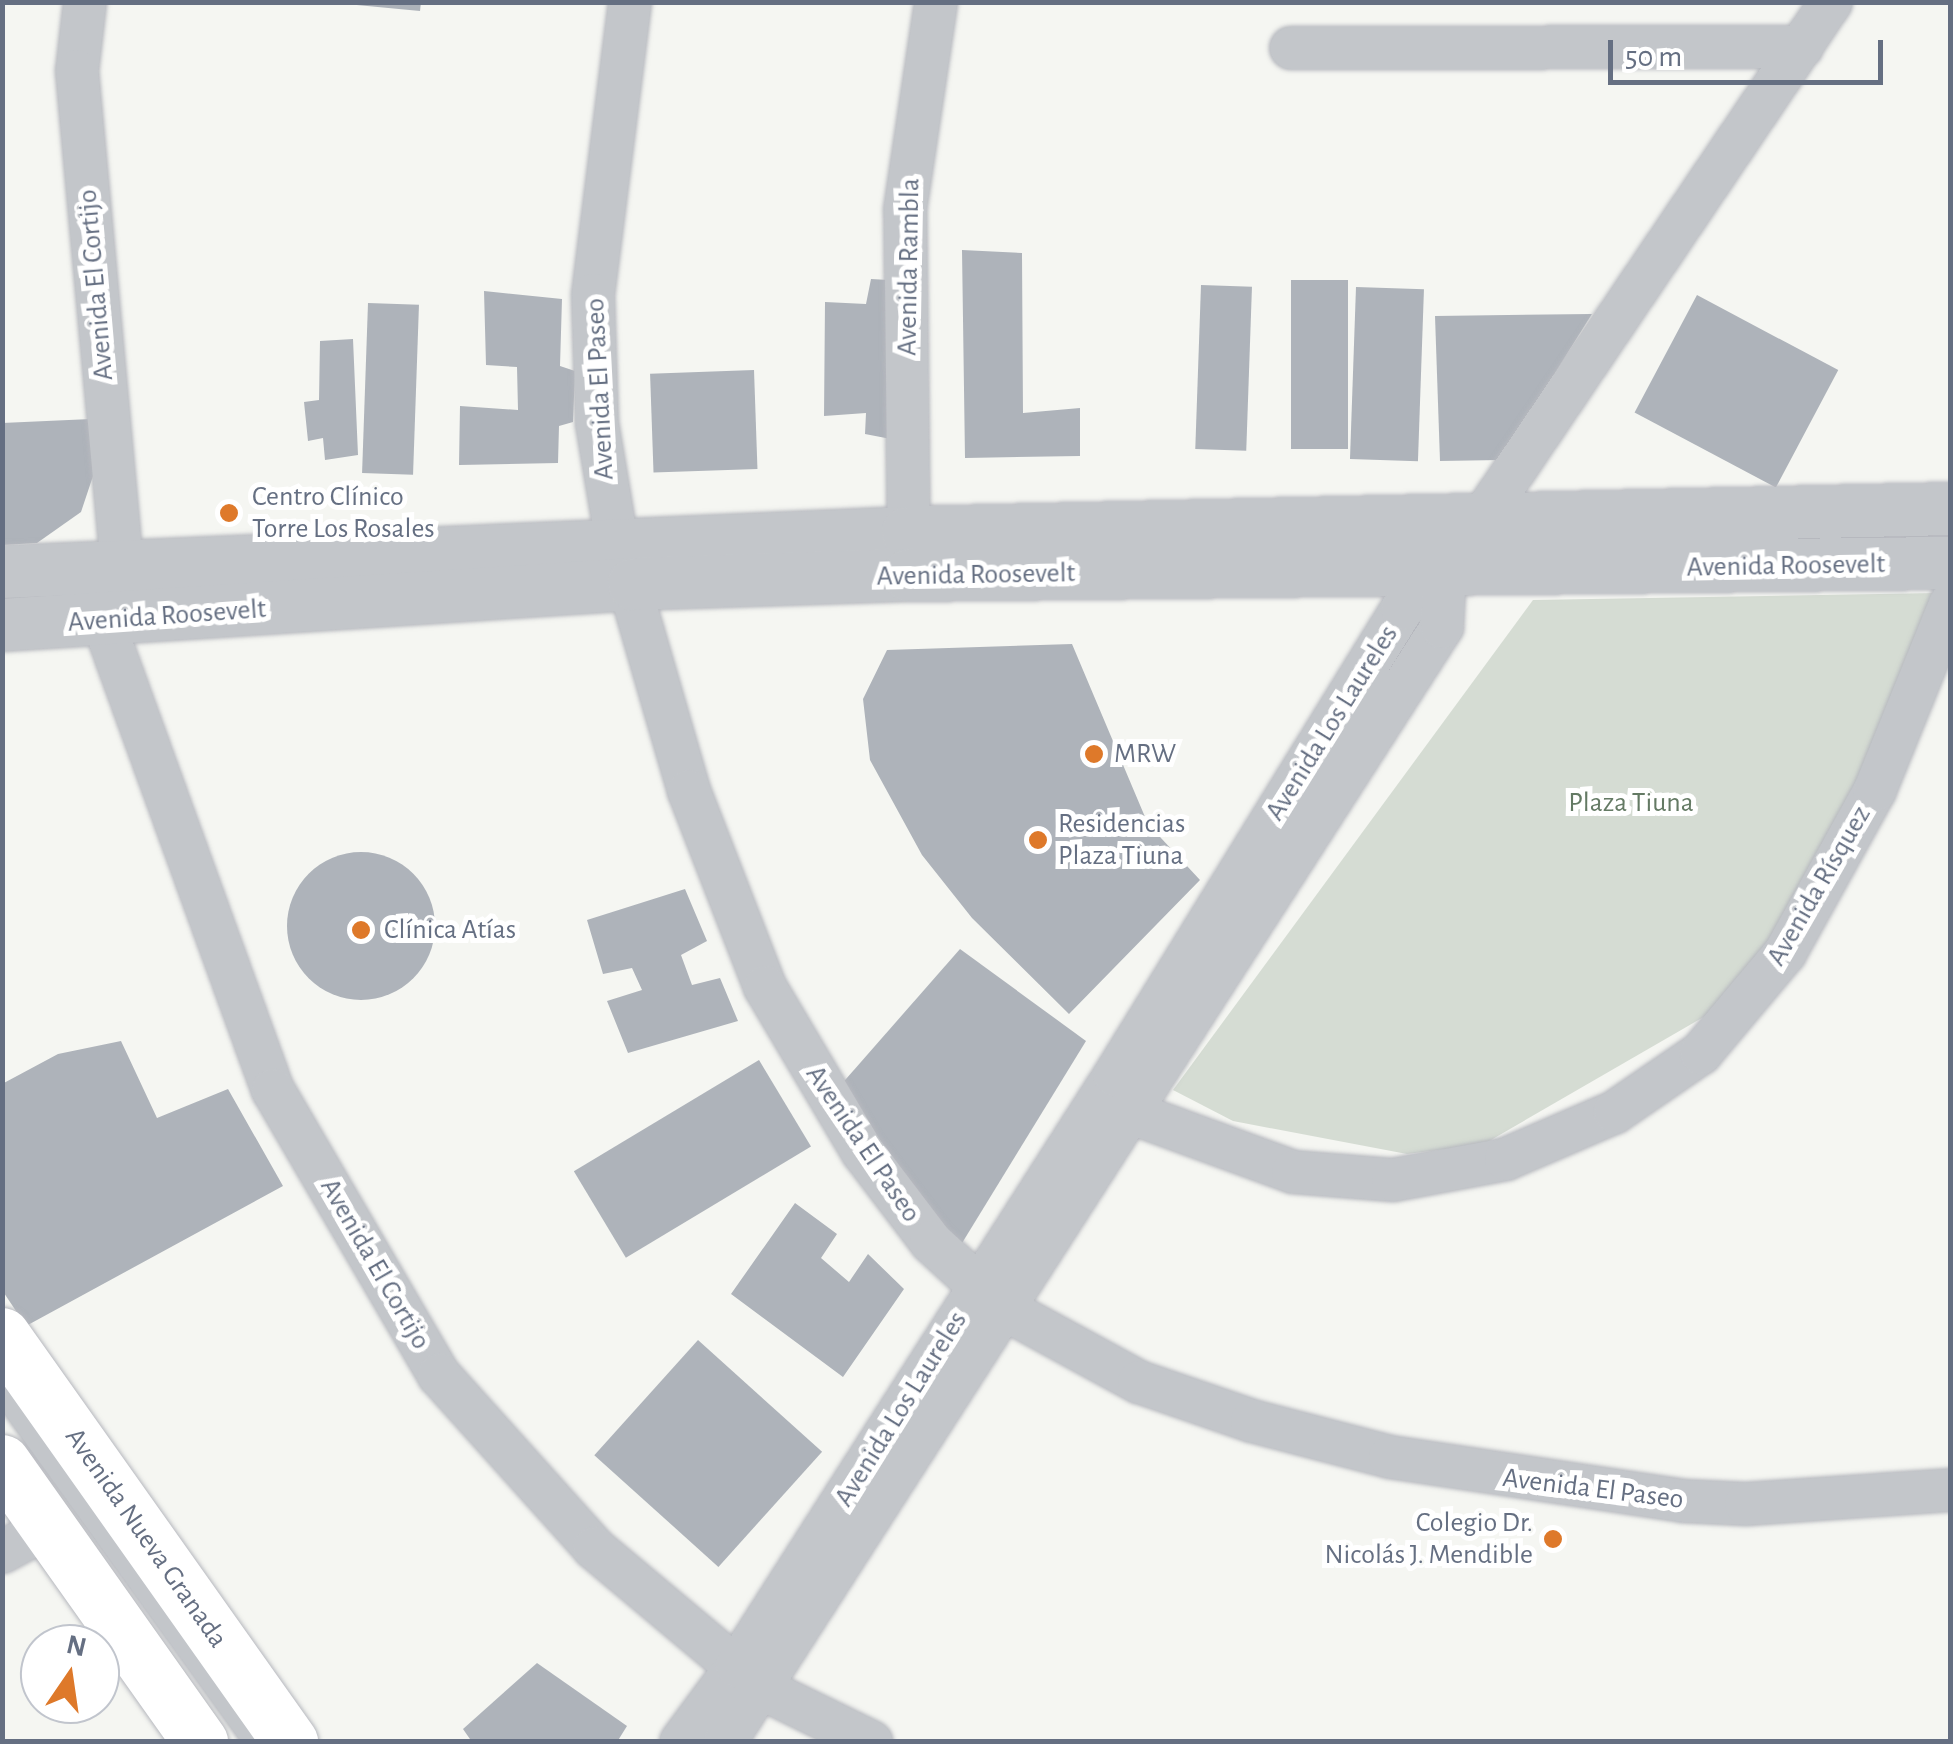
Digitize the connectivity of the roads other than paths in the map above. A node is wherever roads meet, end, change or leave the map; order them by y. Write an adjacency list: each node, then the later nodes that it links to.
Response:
1 (85, 2): 12 (street, Avenida El Cortijo)
2 (630, 2): 10 (street, Avenida El Paseo)
3 (936, 2): 9 (street, Avenida Rambla)
4 (1832, 2): 5 (street)
5 (1802, 47): 6 (street); 8 (street)
6 (1291, 48)
7 (1950, 509): 8 (street, Avenida Roosevelt)
8 (1477, 519): 9 (street, Avenida Roosevelt); 13 (street, Avenida Los Laureles)
9 (908, 554): 10 (street, Avenida Roosevelt); 13 (street, Avenida Roosevelt)
10 (626, 563): 12 (street, Avenida Roosevelt); 16 (street, Avenida Roosevelt); 18 (street, Avenida El Paseo)
11 (1950, 563): 13 (street, Avenida Roosevelt)
12 (102, 570): 14 (street)
13 (1445, 573): 17 (street, Avenida Los Laureles)
14 (4, 601): 16 (street, Avenida Roosevelt)
15 (1950, 604): 17 (street, Avenida Rísquez)
16 (103, 621): 24 (street, Avenida El Cortijo)
17 (1112, 1106): 18 (street, Avenida Los Laureles)
18 (990, 1298): 22 (street, Avenida El Paseo); 24 (street, Avenida Los Laureles)
19 (2, 1335): 27 (main road, Avenida Nueva Granada)
20 (2, 1391): 26 (lane)
21 (2, 1462): 23 (main road)
22 (1950, 1490)
23 (25, 1539): 25 (main road)
24 (749, 1677): 28 (street, Avenida Los Laureles); 29 (street, Avenida Los Laureles); 30 (street, Avenida El Cortijo)
25 (200, 1742)
26 (255, 1742)
27 (290, 1742)
28 (681, 1742)
29 (725, 1742)
30 (872, 1742)

